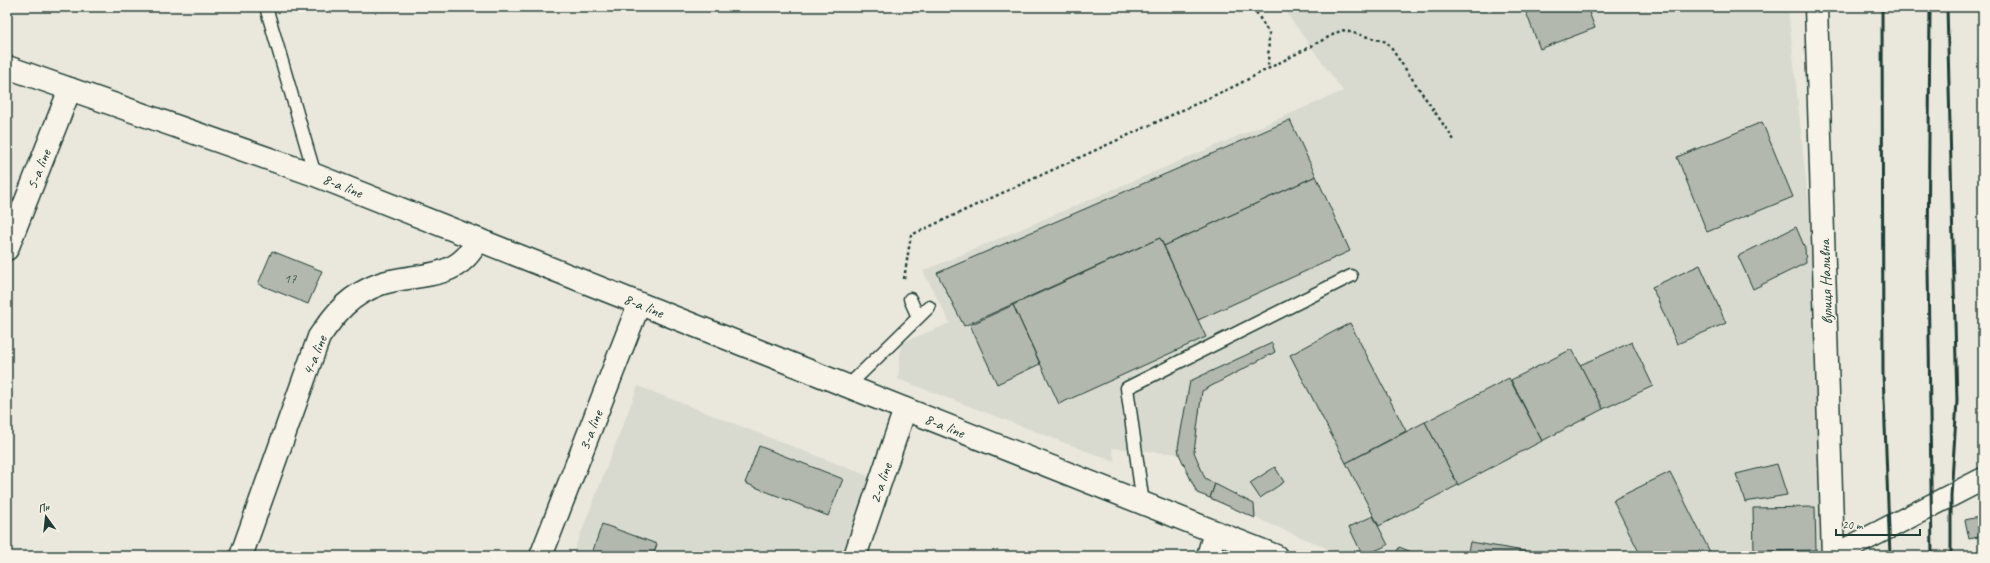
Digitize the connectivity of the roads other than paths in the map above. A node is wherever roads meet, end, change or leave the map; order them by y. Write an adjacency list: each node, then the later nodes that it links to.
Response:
1 (266, 7): 5 (lane)
2 (1816, 7): 23 (street, вулиця Наливна)
3 (7, 67): 4 (street, 8-a line)
4 (70, 89): 5 (street, 8-a line); 7 (street, 5-a line)
5 (316, 174): 6 (street, 8-a line)
6 (479, 240): 10 (street, 8-a line); 18 (street, 4-a line)
7 (7, 249)
8 (1352, 276): 16 (lane)
9 (910, 299): 12 (lane)
10 (639, 304): 13 (street, 8-a line); 19 (street, 3-a line)
11 (929, 308): 12 (lane)
12 (918, 317): 13 (lane)
13 (848, 386): 14 (street, 8-a line)
14 (905, 409): 16 (street, 8-a line); 20 (street, 2-a line)
15 (1983, 479): 23 (street)
16 (1143, 504): 17 (street, 8-a line)
17 (1215, 532): 21 (street); 22 (street, 8-a line)
18 (241, 556)
19 (541, 556)
20 (855, 556)
21 (1208, 556)
22 (1276, 556)
23 (1833, 556)

